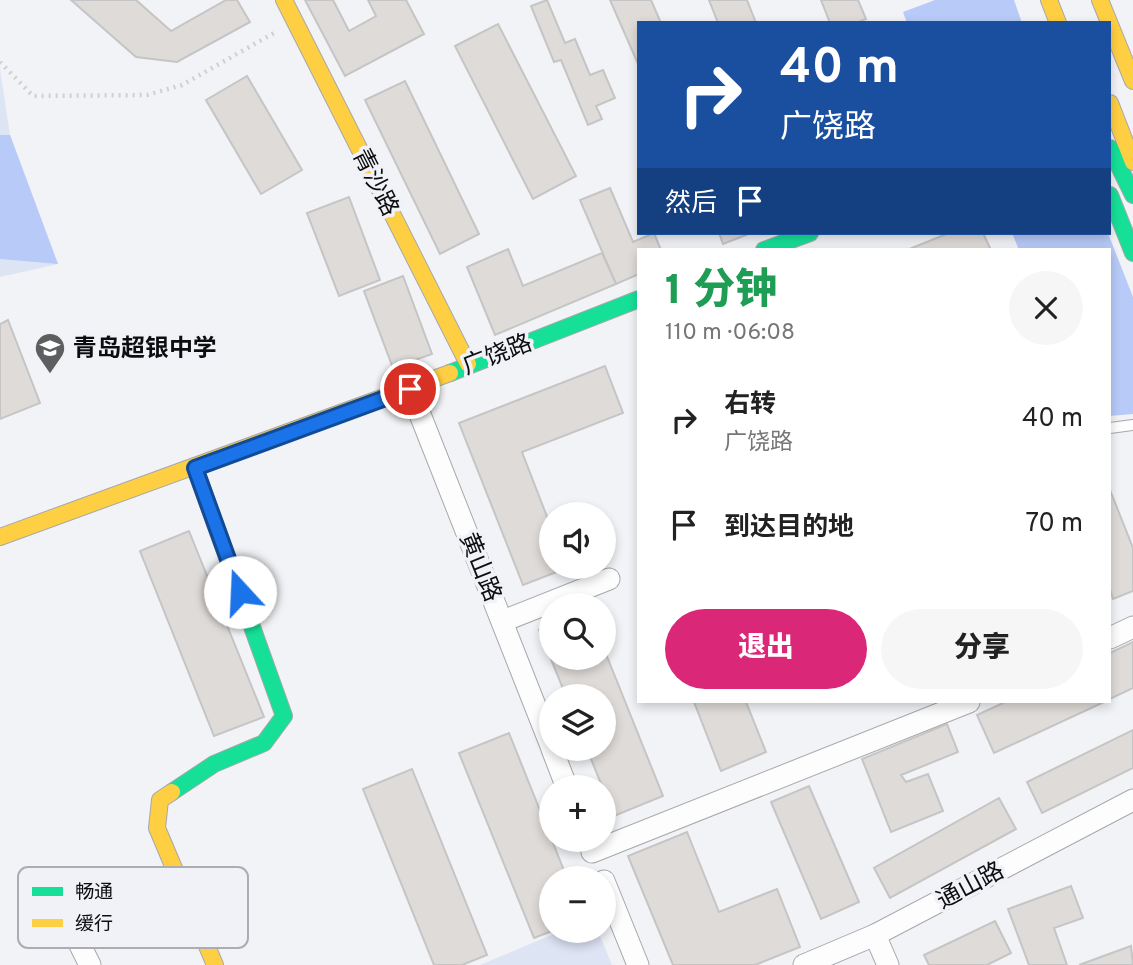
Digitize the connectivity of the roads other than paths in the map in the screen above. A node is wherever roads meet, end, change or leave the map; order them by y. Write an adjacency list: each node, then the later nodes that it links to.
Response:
1 (284, 0): 19 (main road, 青沙路)
2 (1032, 0): 5 (main road)
3 (1049, 0): 6 (main road)
4 (1100, 0): 7 (main road)
5 (1040, 21)
6 (1057, 21)
7 (1109, 21)
8 (1111, 27): 9 (main road)
9 (1133, 81)
10 (1111, 106): 12 (main road)
11 (1111, 150): 13 (main road)
12 (1133, 162)
13 (1133, 195)
14 (1111, 198): 17 (main road)
15 (805, 235): 16 (main road)
16 (769, 248)
17 (1133, 253)
18 (637, 300): 19 (main road, 广饶路)
19 (468, 364): 20 (main road, 广饶路)
20 (410, 389): 23 (main road, 广饶路); 26 (street, 黄山路)
21 (1133, 425): 22 (lane)
22 (1111, 428)
23 (195, 468): 24 (main road, 广饶路); 33 (main road)
24 (0, 537)
25 (609, 579): 26 (street)
26 (503, 621): 30 (street, 黄山路)
27 (1133, 627): 28 (street)
28 (1111, 638)
29 (967, 703): 32 (street)
30 (539, 714)
31 (1133, 800): 35 (street, 通山路)
32 (616, 836)
33 (174, 867)
34 (616, 912): 40 (street)
35 (875, 934): 41 (street, 通山路); 42 (street)
36 (82, 948): 38 (street)
37 (208, 948): 39 (main road)
38 (90, 965)
39 (215, 965)
40 (638, 965)
41 (804, 965)
42 (888, 965)

